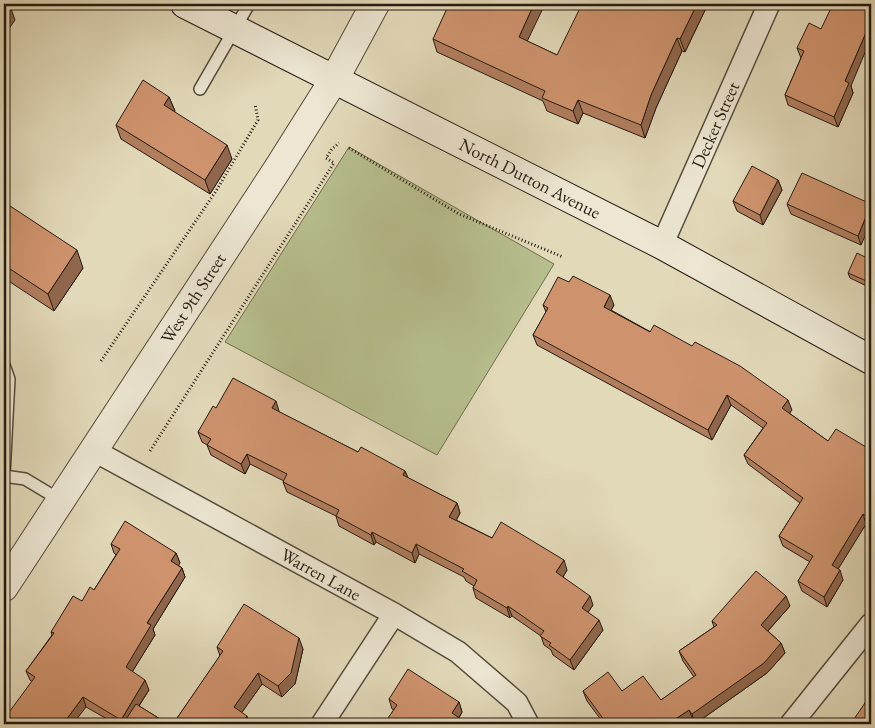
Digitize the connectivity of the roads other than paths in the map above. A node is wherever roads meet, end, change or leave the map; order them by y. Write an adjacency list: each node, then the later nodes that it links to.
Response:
1 (185, 4): 5 (main road, North Dutton Avenue)
2 (249, 4): 5 (lane)
3 (375, 4): 6 (main road, West 9th Street)
4 (769, 4): 8 (street, Decker Street)
5 (235, 28): 6 (main road, North Dutton Avenue); 7 (lane)
6 (335, 78): 8 (main road, North Dutton Avenue); 11 (main road, West 9th Street)
7 (200, 89)
8 (662, 246): 9 (main road, North Dutton Avenue)
9 (871, 360)
10 (4, 365): 12 (lane)
11 (93, 450): 13 (main road, West 9th Street); 15 (street, Warren Lane)
12 (4, 476): 13 (lane)
13 (60, 500): 14 (main road, West 9th Street)
14 (4, 587)
15 (394, 614): 17 (street); 18 (street, Warren Lane)
16 (871, 624): 19 (street)
17 (322, 724)
18 (528, 724)
19 (791, 724)

